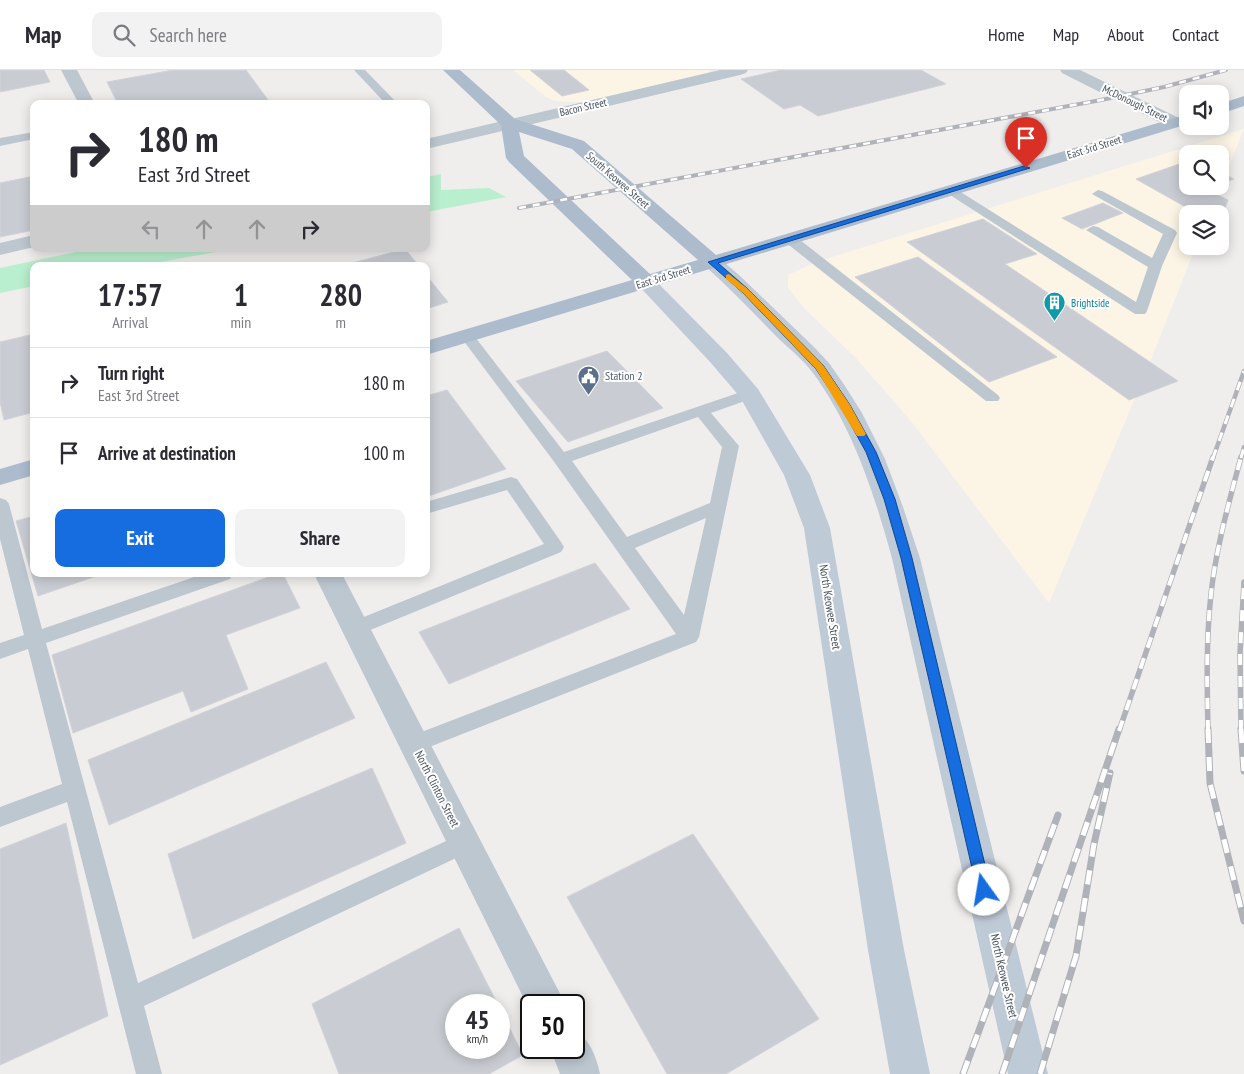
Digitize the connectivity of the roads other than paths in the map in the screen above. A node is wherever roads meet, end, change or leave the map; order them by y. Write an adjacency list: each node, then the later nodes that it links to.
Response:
1 (70, 70): 6 (street)
2 (359, 70): 7 (lane)
3 (451, 70): 12 (main road, South Keowee Street)
4 (740, 70): 12 (street, Bacon Street)
5 (1068, 70): 10 (street, McDonough Street)
6 (84, 100)
7 (389, 100)
8 (1244, 101): 9 (main road)
9 (1229, 106)
10 (1179, 120)
11 (1179, 122): 16 (main road, East 3rd Street)
12 (509, 123): 15 (street, Bacon Street); 22 (main road, South Keowee Street); 24 (main road)
13 (30, 136): 14 (lane)
14 (0, 142)
15 (430, 143)
16 (951, 190): 19 (main road, East 3rd Street); 23 (lane)
17 (1098, 194): 23 (lane)
18 (1093, 230): 23 (lane)
19 (790, 239): 22 (main road, East 3rd Street); 28 (lane)
20 (30, 242): 21 (street)
21 (0, 249)
22 (712, 262): 24 (main road, East 3rd Street); 53 (main road, North Keowee Street)
23 (1155, 266)
24 (646, 282): 25 (main road, East 3rd Street); 27 (main road, North Keowee Street)
25 (468, 336): 26 (main road, East 3rd Street); 30 (lane)
26 (430, 347)
27 (750, 394): 29 (lane); 52 (main road, North Keowee Street)
28 (992, 398)
29 (701, 411): 30 (lane); 34 (lane)
30 (561, 458): 36 (lane)
31 (30, 468): 32 (main road)
32 (0, 477)
33 (0, 504): 41 (lane)
34 (718, 506): 36 (lane); 40 (lane)
35 (430, 507): 39 (lane)
36 (624, 546): 40 (lane)
37 (213, 577): 41 (lane)
38 (330, 577): 39 (street, North Clinton Street)
39 (356, 628): 43 (street, North Clinton Street)
40 (689, 637): 43 (lane)
41 (35, 639): 42 (lane); 44 (lane)
42 (0, 651)
43 (414, 744): 46 (street, North Clinton Street)
44 (74, 789): 45 (lane); 48 (lane)
45 (0, 817)
46 (465, 843): 47 (street, North Clinton Street); 48 (lane)
47 (542, 994)
48 (130, 1000): 50 (lane)
49 (575, 1059): 51 (street)
50 (149, 1074)
51 (580, 1074)
52 (910, 1074)
53 (1028, 1074)

